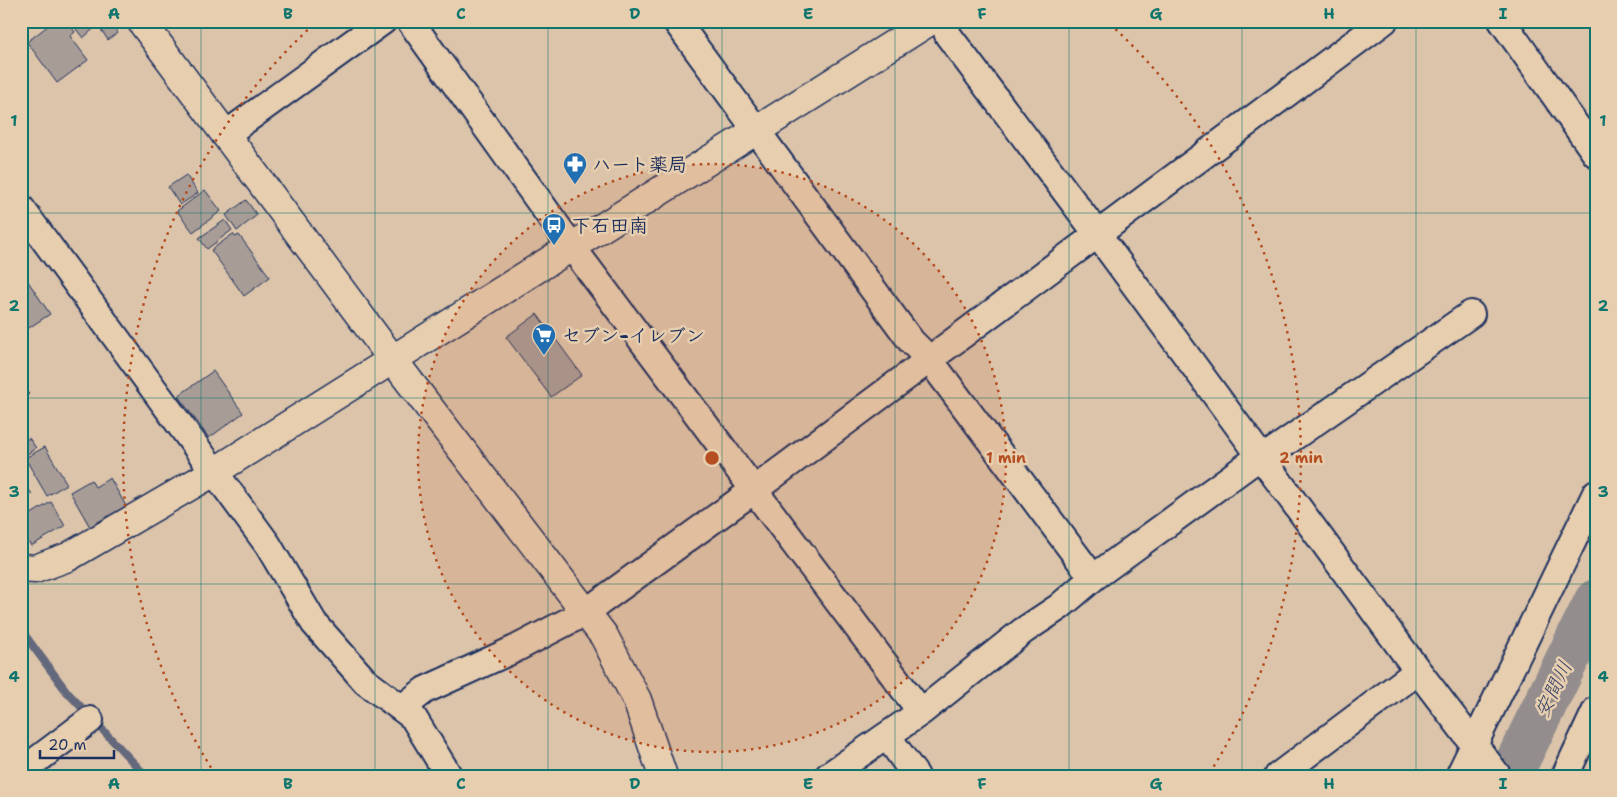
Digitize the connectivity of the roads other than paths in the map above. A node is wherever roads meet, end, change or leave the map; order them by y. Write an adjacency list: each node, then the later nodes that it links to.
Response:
1 (141, 21): 10 (street)
2 (383, 21): 10 (street)
3 (410, 21): 14 (street)
4 (676, 21): 9 (street)
5 (930, 21): 9 (street)
6 (944, 21): 13 (street)
7 (1384, 21): 13 (street)
8 (1502, 21): 11 (street)
9 (756, 130): 14 (street); 16 (street)
10 (225, 136): 17 (street)
11 (1596, 154)
12 (21, 208): 19 (street)
13 (1098, 235): 16 (street); 18 (street)
14 (572, 247): 17 (street); 20 (street)
15 (1470, 314): 18 (street)
16 (929, 359): 20 (street); 23 (street)
17 (393, 360): 19 (street); 24 (street)
18 (1259, 457): 23 (street); 25 (street)
19 (214, 472): 22 (street); 26 (street)
20 (754, 490): 24 (street); 28 (street)
21 (1596, 493): 31 (street)
22 (21, 568)
23 (1093, 578): 28 (street)
24 (586, 612): 26 (street); 34 (street)
25 (1418, 671): 31 (street); 37 (street)
26 (402, 708): 33 (street)
27 (1596, 710): 40 (street)
28 (921, 712): 30 (street)
29 (90, 720): 32 (street)
30 (887, 736): 35 (street); 36 (street)
31 (1476, 746): 38 (street); 39 (street)
32 (21, 772)
33 (449, 776)
34 (663, 776)
35 (828, 776)
36 (916, 776)
37 (1278, 776)
38 (1459, 776)
39 (1498, 776)
40 (1565, 776)

